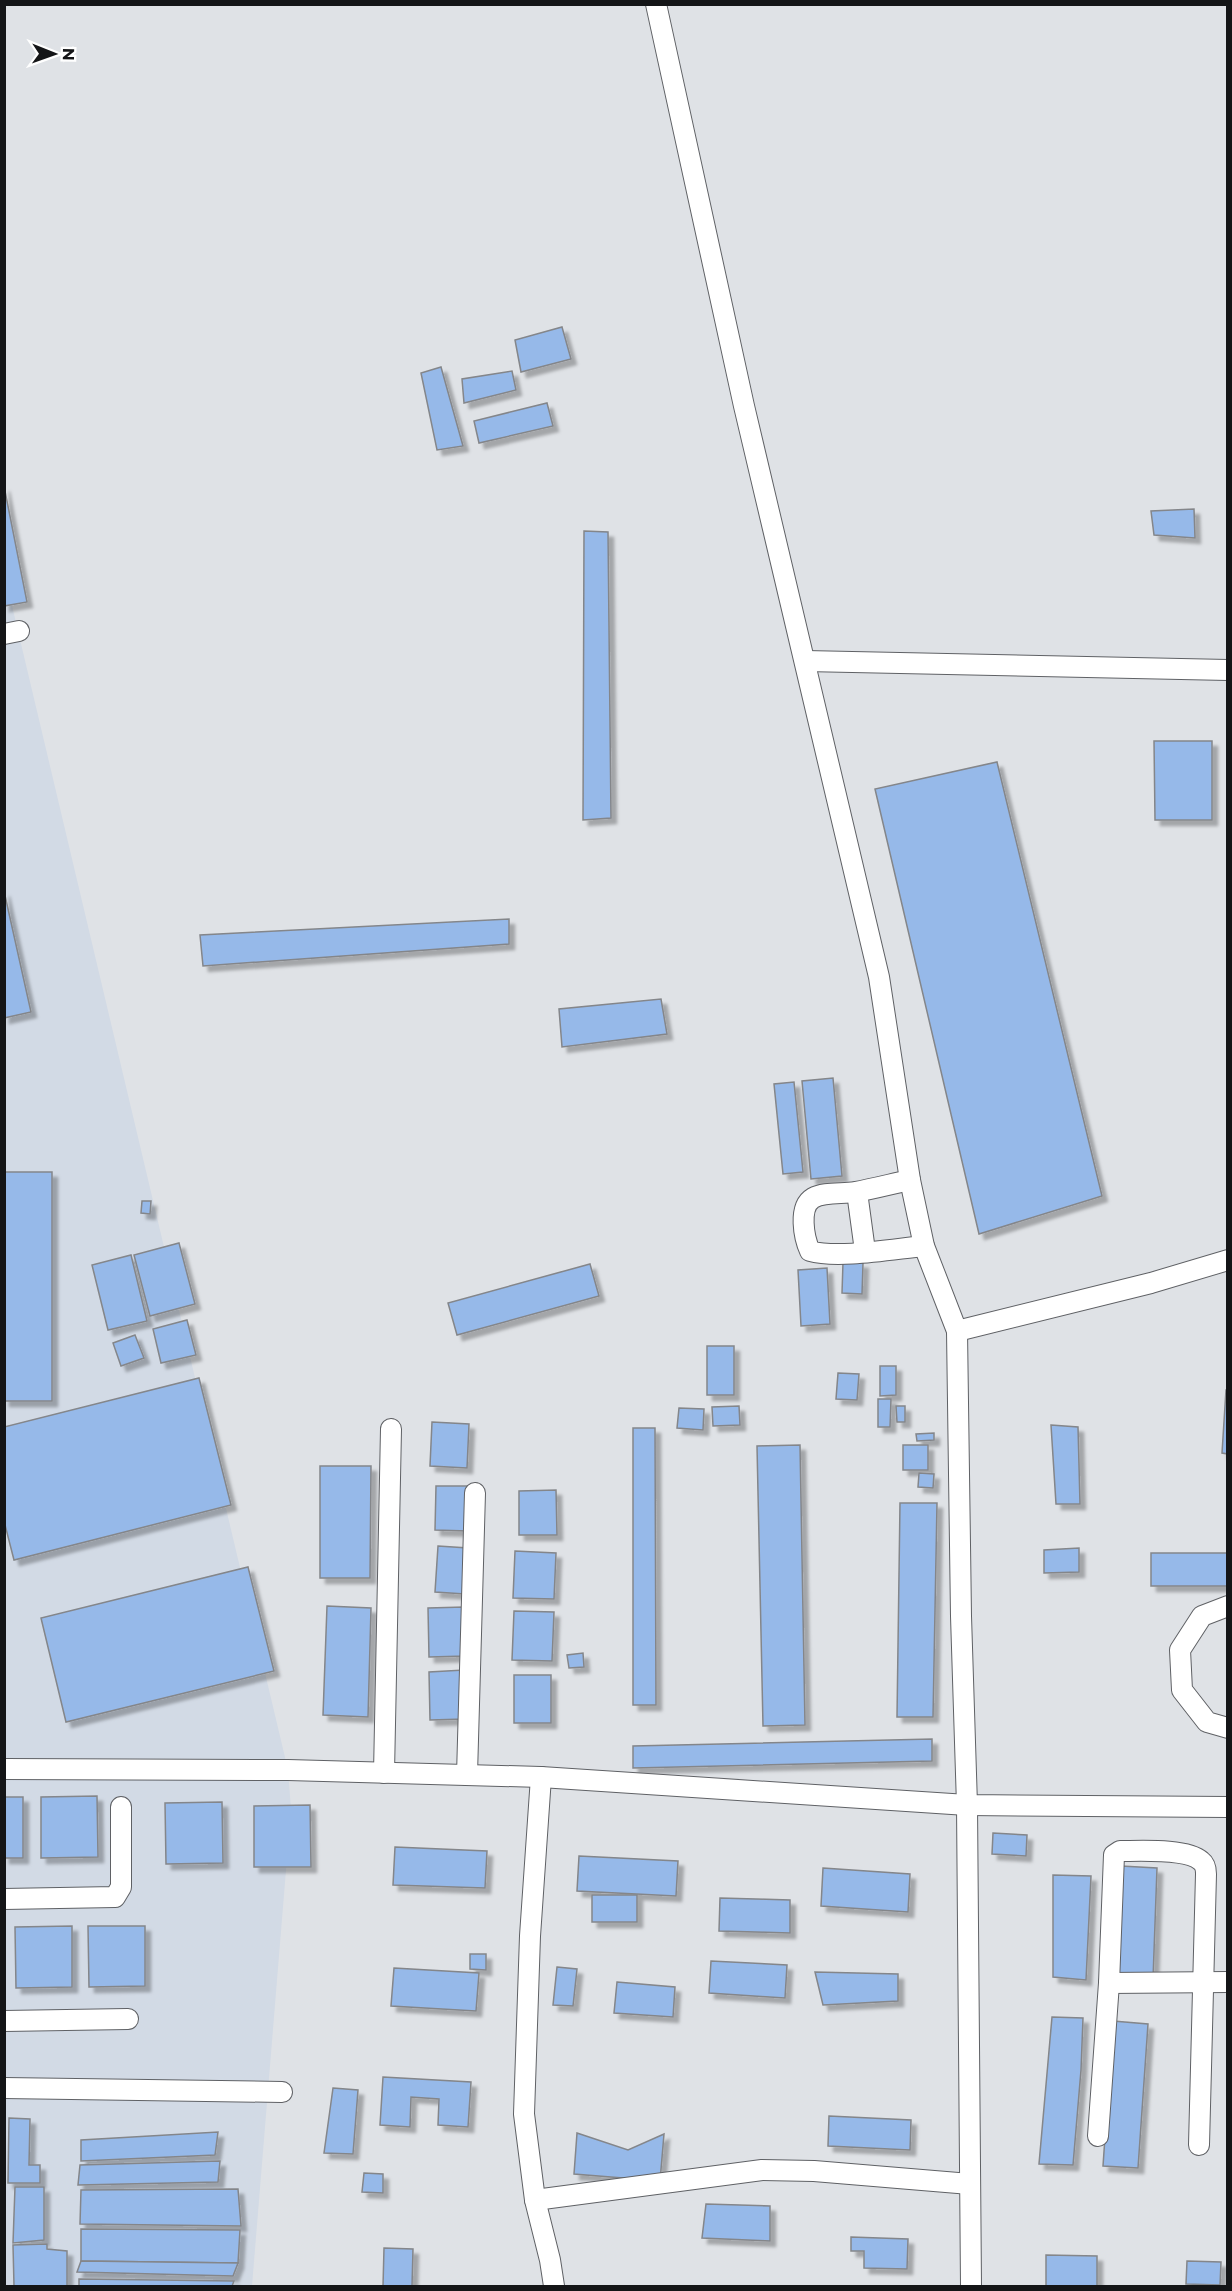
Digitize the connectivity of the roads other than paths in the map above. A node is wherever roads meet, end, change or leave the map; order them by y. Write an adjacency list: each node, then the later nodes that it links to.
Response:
1 (656, 4): 2 (street)
2 (805, 661): 3 (street); 4 (street)
3 (1227, 670)
4 (910, 1180): 5 (street); 6 (street)
5 (857, 1192): 7 (street); 7 (street)
6 (924, 1246): 7 (street); 9 (street)
7 (865, 1251)
8 (1227, 1260): 9 (street)
9 (957, 1331): 18 (street)
10 (391, 1429): 15 (street)
11 (475, 1493): 16 (street)
12 (1227, 1606): 13 (street)
13 (1227, 1728)
14 (4, 1769): 15 (street)
15 (384, 1773): 16 (street)
16 (467, 1775): 17 (street)
17 (542, 1777): 18 (street); 32 (street)
18 (967, 1806): 20 (street); 31 (street)
19 (121, 1807): 21 (street)
20 (1227, 1807)
21 (4, 1899)
22 (1204, 1982): 23 (street); 24 (street); 24 (street); 30 (street)
23 (1227, 1982)
24 (1109, 1983): 29 (street)
25 (128, 2019): 26 (street)
26 (4, 2021)
27 (4, 2088): 28 (street)
28 (282, 2092)
29 (1098, 2136)
30 (1199, 2145)
31 (970, 2184): 32 (street); 34 (street)
32 (535, 2200): 33 (street)
33 (554, 2286)
34 (971, 2286)

